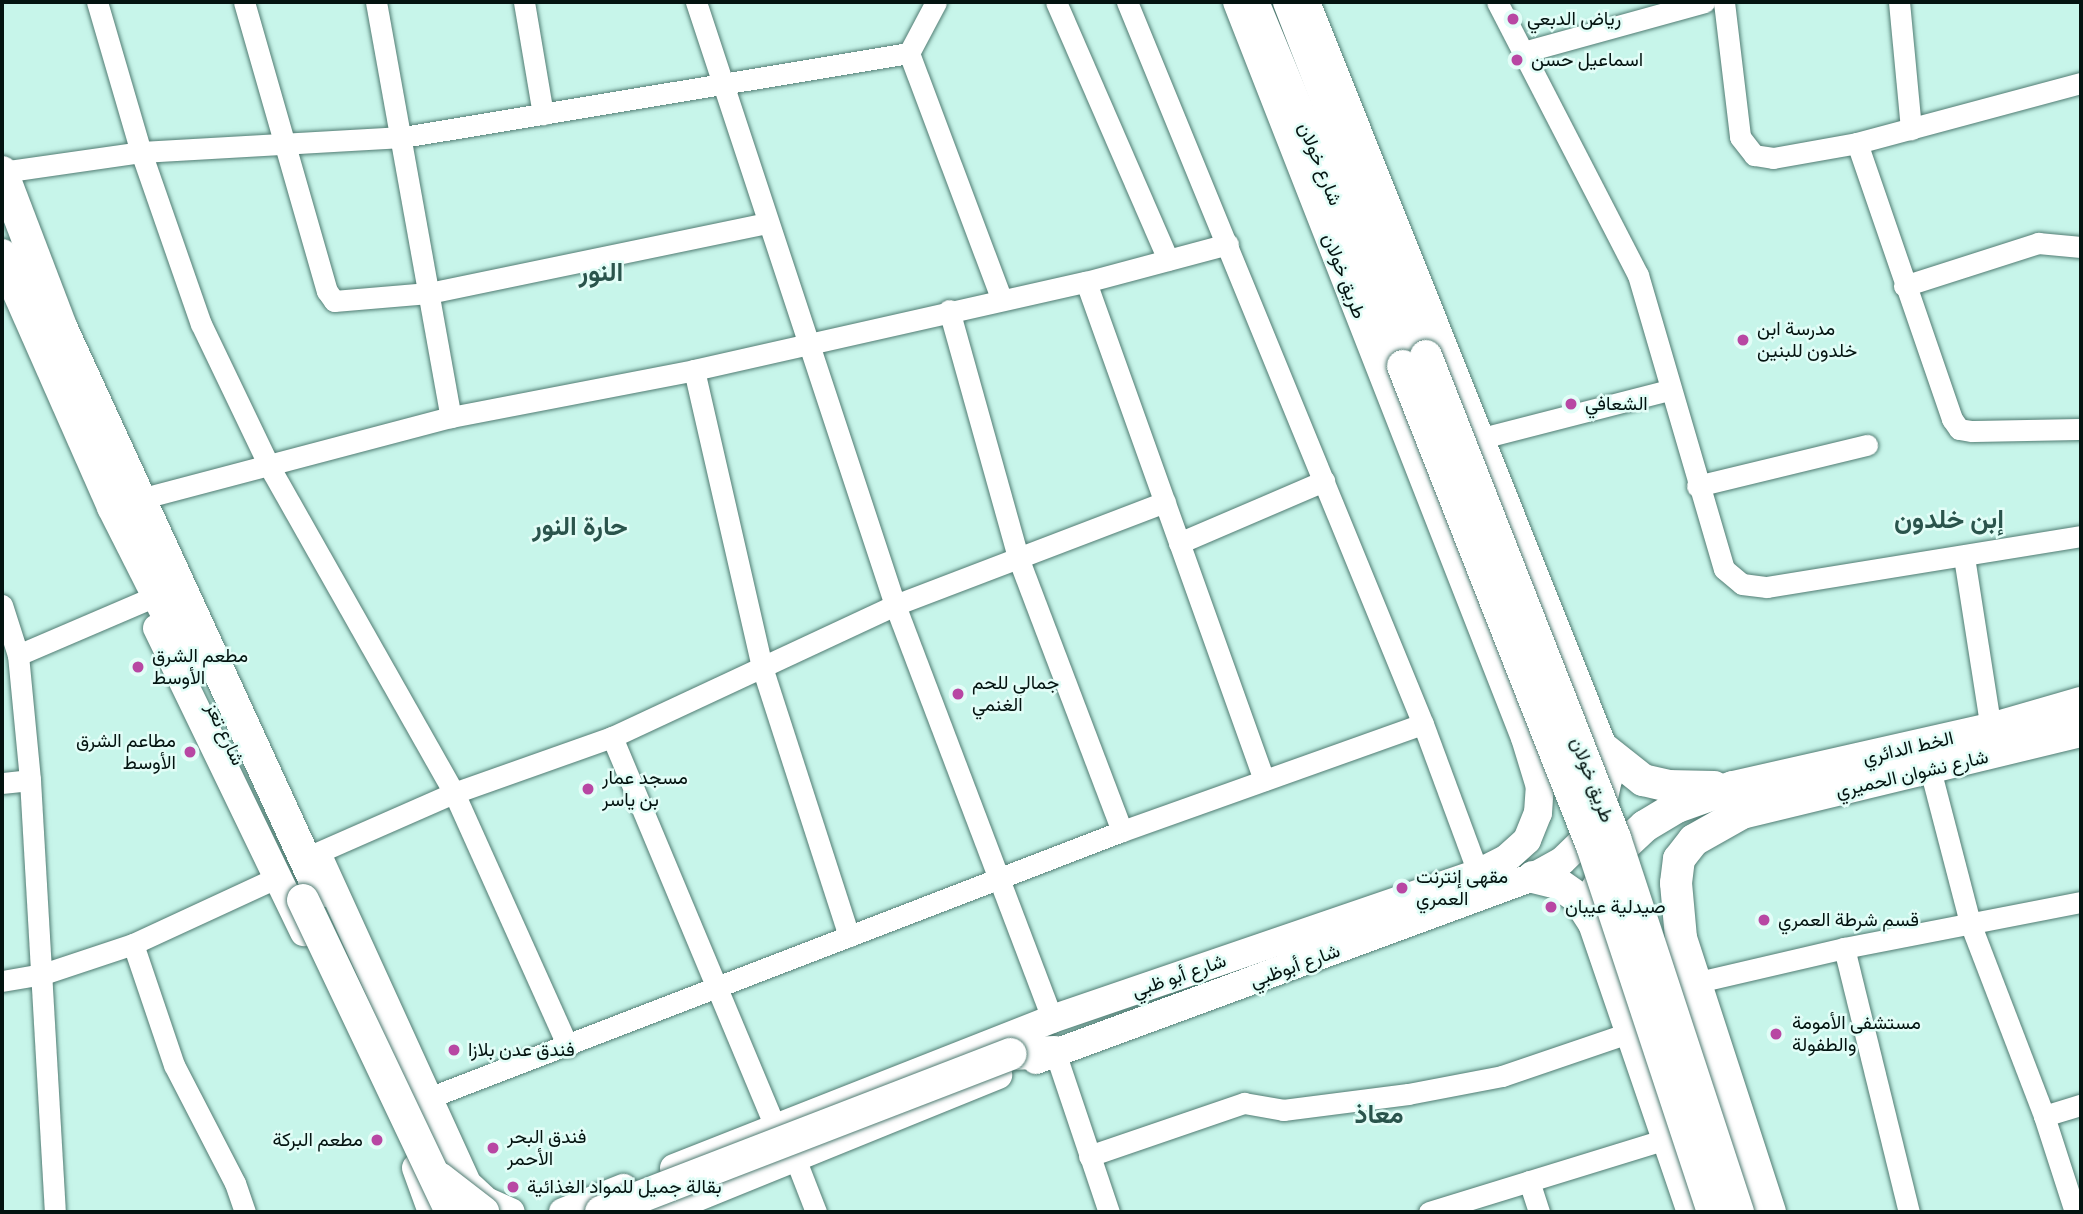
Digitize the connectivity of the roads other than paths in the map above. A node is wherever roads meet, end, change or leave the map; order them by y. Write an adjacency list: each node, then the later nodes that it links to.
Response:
1 (97, 2): 26 (street)
2 (244, 2): 25 (street)
3 (376, 2): 23 (street)
4 (524, 2): 21 (street)
5 (696, 2): 20 (street)
6 (936, 2): 18 (street)
7 (1056, 2): 32 (street)
8 (1127, 2): 29 (street)
9 (1237, 2): 67 (main road, طريق خولان)
10 (1253, 2): 39 (main road, شارع خولان)
11 (1289, 2): 39 (main road, شارع خولان)
12 (1306, 2): 44 (main road, طريق خولان)
13 (1497, 2): 17 (street)
14 (1704, 2): 17 (street)
15 (1724, 2): 24 (street)
16 (1899, 2): 22 (street)
17 (1523, 52): 41 (street)
18 (909, 53): 20 (street); 36 (street)
19 (2081, 83): 22 (street)
20 (722, 86): 21 (street); 28 (street)
21 (543, 114): 23 (street)
22 (1911, 129): 24 (street)
23 (403, 136): 25 (street); 35 (street)
24 (1857, 143): 34 (street)
25 (285, 145): 26 (street); 35 (street)
26 (141, 152): 27 (street); 46 (street)
27 (2, 172): 50 (main road, شارع تعز)
28 (767, 223): 35 (street); 38 (street)
29 (1228, 244): 32 (street); 47 (street)
30 (2081, 247): 34 (street)
31 (2, 255): 50 (main road, شارع تعز)
32 (1168, 260): 33 (street)
33 (1086, 282): 36 (street); 49 (street)
34 (1904, 286): 43 (street)
35 (429, 293): 42 (street)
36 (1001, 298): 37 (street)
37 (949, 310): 38 (street); 54 (street)
38 (807, 343): 40 (street); 57 (street)
39 (1414, 361): 125 (main road, طريق خولان, bridge); 126 (main road, طريق خولان, bridge)
40 (694, 370): 42 (street); 60 (street)
41 (1670, 390): 44 (street); 48 (street)
42 (451, 418): 46 (street)
43 (2081, 429)
44 (1482, 438): 62 (main road, طريق خولان)
45 (1867, 445): 48 (street)
46 (269, 466): 50 (street); 74 (street)
47 (1325, 481): 52 (street); 63 (street)
48 (1696, 486): 53 (street)
49 (1165, 502): 52 (street); 54 (street)
50 (127, 503): 55 (main road); 58 (main road, شارع تعز); 82 (main road, شارع تعز)
51 (2081, 536): 53 (street)
52 (1179, 543): 71 (street)
53 (1964, 557): 64 (street)
54 (1019, 560): 57 (street); 76 (street)
55 (144, 601): 59 (street); 79 (main road)
56 (2, 605): 59 (street)
57 (895, 605): 60 (street); 81 (street)
58 (212, 654): 77 (main road); 82 (main road, شارع تعز)
59 (18, 655): 70 (street)
60 (762, 667): 66 (street); 87 (street)
61 (2081, 703): 64 (main road, الخط الدائري)
62 (1591, 715): 67 (main road); 68 (main road, طريق خولان)
63 (1423, 723): 71 (street); 78 (street)
64 (1992, 729): 75 (main road, الخط الدائري)
65 (2081, 731): 69 (main road, شارع نشوان الحميري)
66 (612, 737): 74 (street); 93 (street)
67 (1525, 738): 73 (main road, طريق خولان)
68 (1604, 749): 75 (main road); 80 (main road, طريق خولان)
69 (1930, 769): 75 (main road, شارع نشوان الحميري); 86 (street)
70 (30, 780): 72 (street); 90 (street)
71 (1264, 780): 76 (street)
72 (2, 783)
73 (1541, 787): 78 (main road, شارع أبو ظبي)
74 (454, 793): 77 (street); 97 (street)
75 (1737, 800): 85 (main road); 91 (main road)
76 (1122, 831): 81 (street)
77 (317, 853): 99 (main road)
78 (1478, 873): 83 (main road, شارع أبو ظبي)
79 (278, 877): 88 (street); 107 (main road)
80 (1533, 877): 83 (main road, شارع أبوظبي); 85 (main road)
81 (1000, 878): 87 (street); 95 (street)
82 (311, 896): 107 (main road, شارع تعز, bridge)
83 (1450, 897): 95 (main road, شارع أبو ظبي); 98 (main road, شارع أبوظبي)
84 (2081, 902): 86 (street)
85 (1594, 922): 94 (main road)
86 (1970, 923): 89 (street); 101 (street)
87 (849, 936): 93 (street)
88 (133, 944): 90 (street); 112 (street)
89 (1844, 948): 91 (street); 128 (street)
90 (43, 974): 92 (street); 111 (street)
91 (1692, 976): 94 (main road); 127 (main road)
92 (2, 981)
93 (718, 988): 97 (street); 102 (street)
94 (1618, 993): 96 (main road)
95 (1052, 1019): 102 (main road, شارع أبو ظبي)
96 (1631, 1032): 103 (main road); 105 (street)
97 (568, 1047): 99 (street)
98 (1055, 1052): 105 (street); 106 (main road, شارع أبوظبي); 117 (main road, bridge)
99 (431, 1097): 104 (main road)
100 (2081, 1105): 101 (street)
101 (2044, 1116): 129 (street)
102 (775, 1127): 108 (main road, شارع أبو ظبي)
103 (1667, 1139): 109 (street); 124 (main road)
104 (452, 1143): 107 (main road); 110 (main road)
105 (1089, 1156): 121 (street)
106 (795, 1158): 119 (main road, شارع أبوظبي); 120 (street)
107 (423, 1165): 110 (main road, bridge); 113 (main road); 114 (main road, شارع تعز, bridge)
108 (641, 1181): 116 (main road, شارع أبو ظبي); 118 (main road)
109 (1529, 1181): 122 (street); 123 (street)
110 (478, 1204): 115 (main road)
111 (55, 1212)
112 (245, 1212)
113 (432, 1212)
114 (451, 1212)
115 (511, 1212)
116 (563, 1212)
117 (601, 1212)
118 (638, 1212)
119 (661, 1212)
120 (816, 1212)
121 (1109, 1212)
122 (1429, 1212)
123 (1539, 1212)
124 (1693, 1212)
125 (1713, 1212)
126 (1738, 1212)
127 (1770, 1212)
128 (1909, 1212)
129 (2075, 1212)

